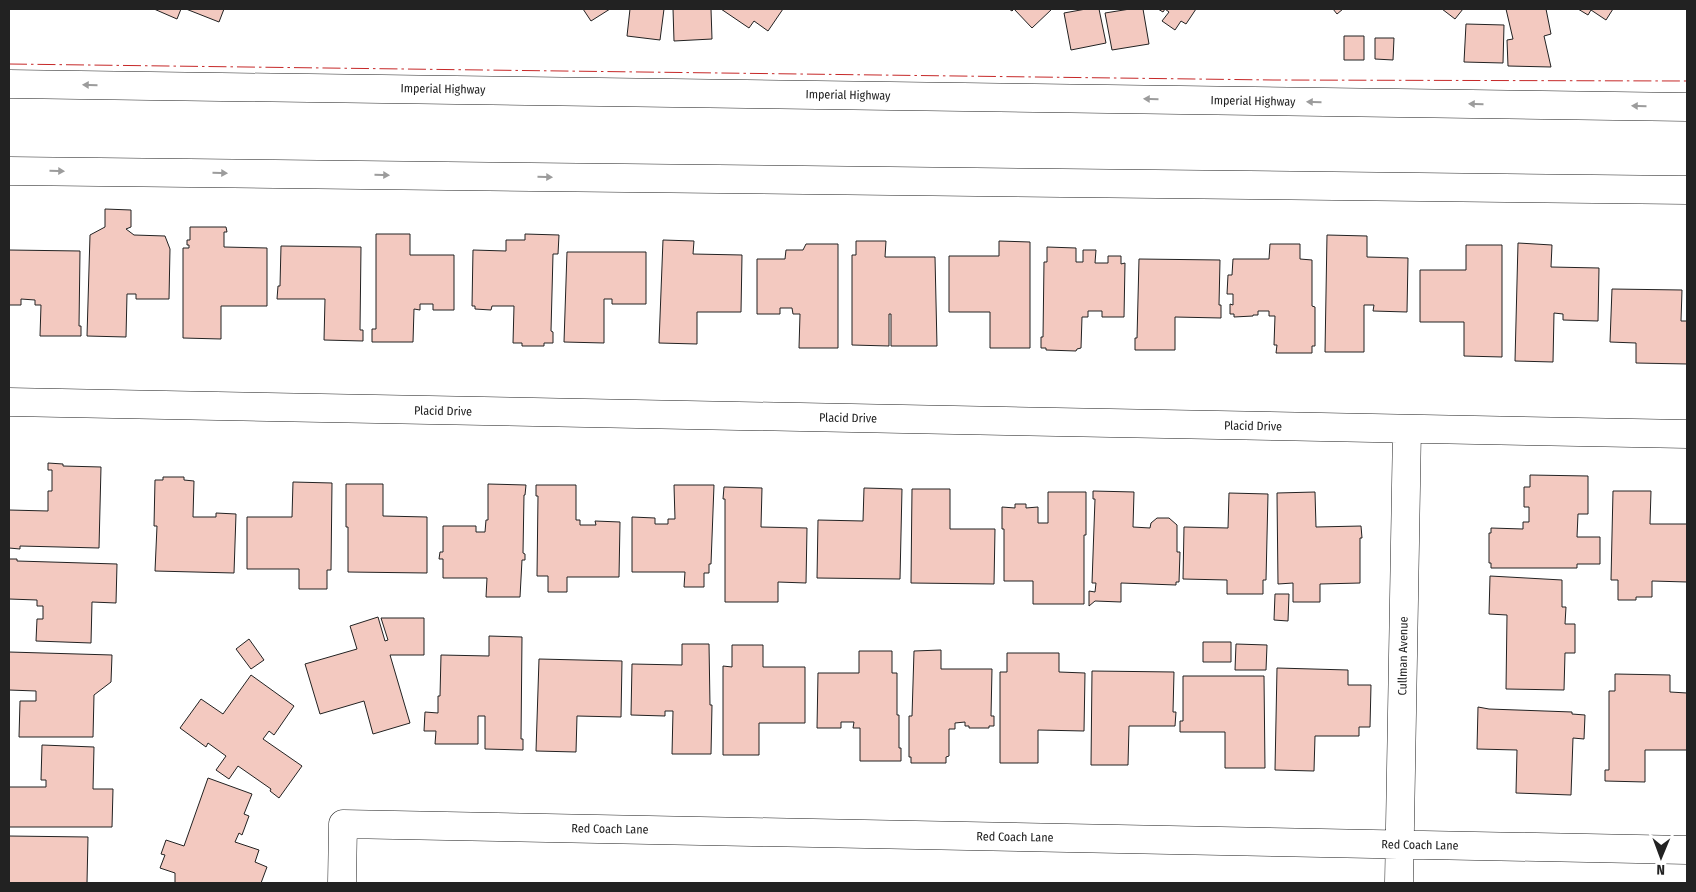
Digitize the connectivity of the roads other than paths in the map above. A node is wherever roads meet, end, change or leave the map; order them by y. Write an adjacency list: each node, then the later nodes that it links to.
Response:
1 (9, 84): 2 (street, Imperial Highway, one-way to 1)
2 (1687, 107)
3 (9, 170): 4 (street, one-way to 4)
4 (1687, 190)
5 (9, 402): 6 (street, Placid Drive)
6 (1407, 429): 7 (street, Placid Drive); 8 (street, Cullman Avenue)
7 (1687, 434)
8 (1400, 844): 9 (street, Red Coach Lane); 10 (street, Red Coach Lane); 11 (street, Cullman Avenue)
9 (1687, 850)
10 (342, 883)
11 (1399, 883)

